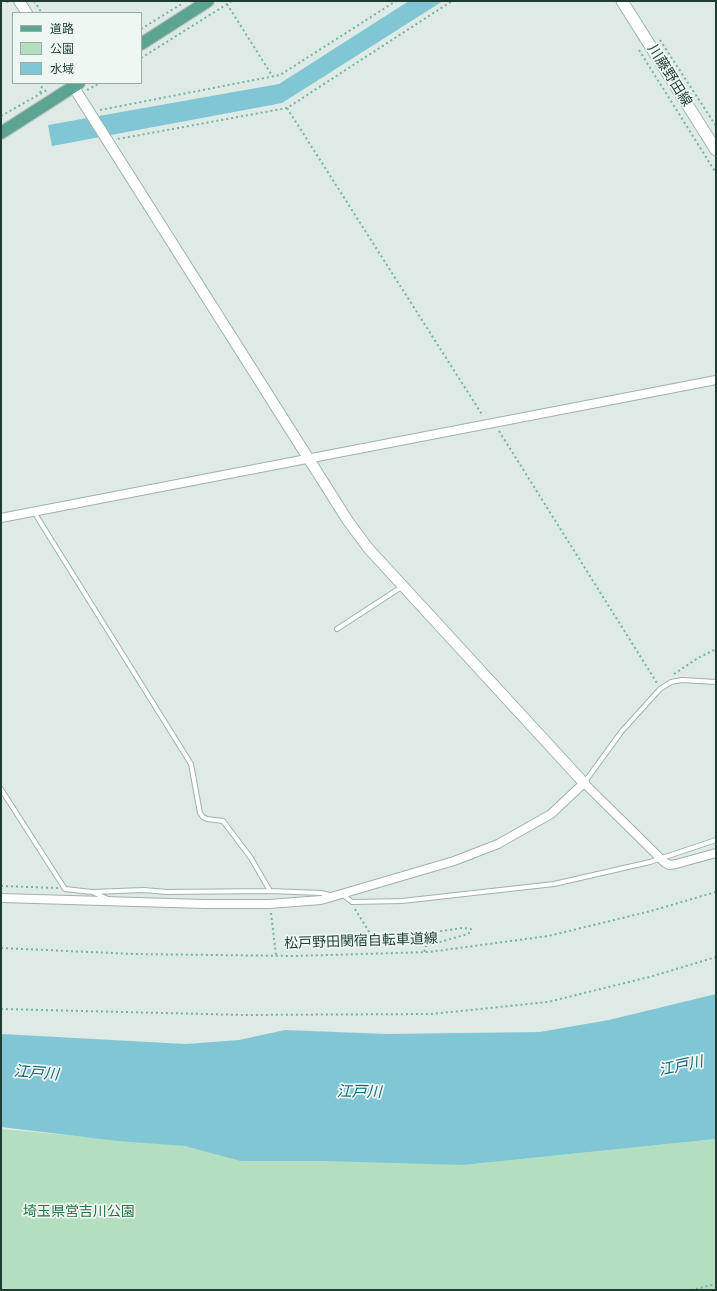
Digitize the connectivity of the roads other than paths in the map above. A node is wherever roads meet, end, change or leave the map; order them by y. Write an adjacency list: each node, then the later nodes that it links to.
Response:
1 (19, 1): 4 (street)
2 (208, 1): 5 (main road)
3 (622, 1): 8 (main road, 川藤野田線)
4 (26, 12)
5 (142, 43)
6 (75, 87): 7 (main road); 10 (street)
7 (1, 133)
8 (716, 150)
9 (716, 380): 10 (street)
10 (307, 460): 11 (street); 13 (street)
11 (34, 512): 12 (street); 21 (lane)
12 (1, 518)
13 (403, 586): 14 (lane); 16 (street)
14 (336, 629)
15 (716, 682): 16 (lane)
16 (584, 783): 20 (street); 23 (street)
17 (1, 789): 22 (lane)
18 (716, 840): 20 (lane)
19 (716, 853): 20 (street)
20 (659, 858): 23 (lane)
21 (270, 891): 22 (lane); 23 (lane)
22 (92, 892): 25 (lane)
23 (339, 896): 25 (street)
24 (1, 898): 25 (street)
25 (116, 902)

